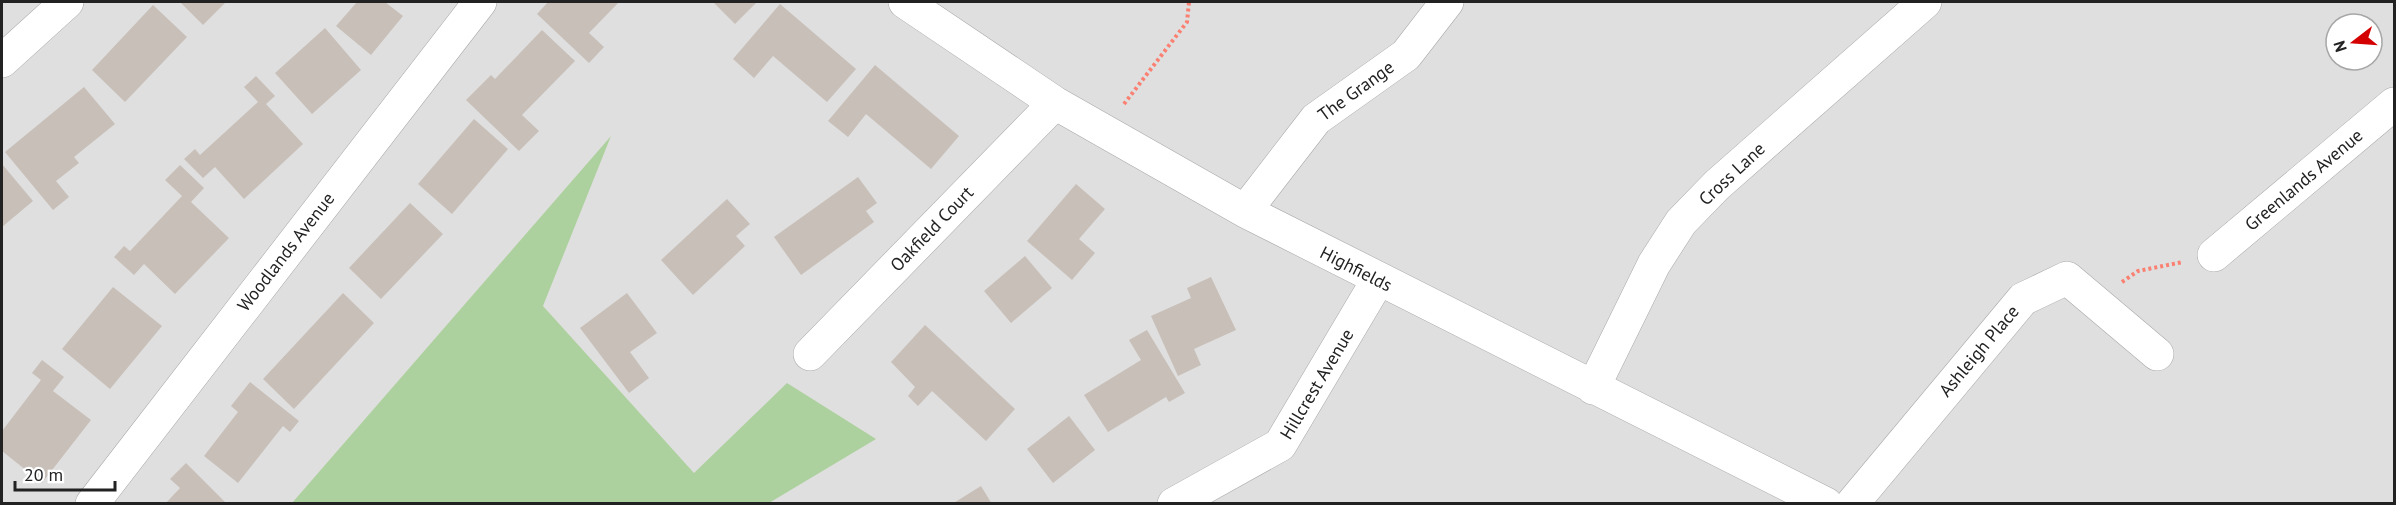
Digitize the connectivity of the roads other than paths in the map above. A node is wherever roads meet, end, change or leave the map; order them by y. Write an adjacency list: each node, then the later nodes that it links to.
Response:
1 (67, 2): 6 (street)
2 (480, 2): 16 (street, Woodlands Avenue)
3 (905, 2): 7 (street, Highfields)
4 (1446, 2): 9 (street, The Grange)
5 (1925, 2): 14 (street, Cross Lane)
6 (2, 61)
7 (1055, 103): 9 (street, Highfields); 12 (street, Oakfield Court)
8 (2394, 106): 10 (street, Greenlands Avenue)
9 (1245, 211): 11 (street, Highfields)
10 (2214, 255)
11 (1378, 280): 14 (street, Highfields); 17 (street, Hillcrest Avenue)
12 (810, 354)
13 (2157, 354): 18 (street, Ashleigh Place)
14 (1593, 388): 15 (street, Highfields)
15 (1807, 499)
16 (92, 504)
17 (1174, 504)
18 (1852, 504)

